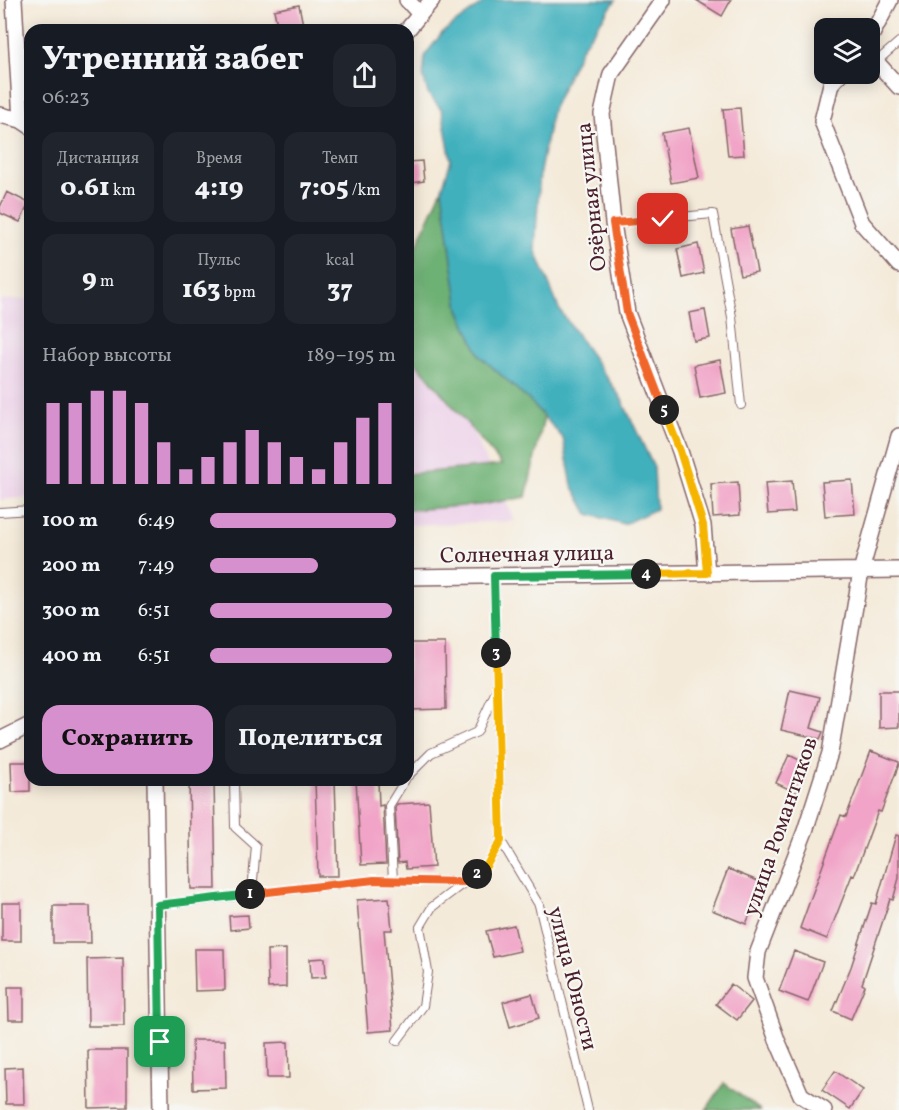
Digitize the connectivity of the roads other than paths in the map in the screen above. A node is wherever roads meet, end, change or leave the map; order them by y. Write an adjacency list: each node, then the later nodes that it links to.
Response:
1 (14, 0): 14 (street)
2 (407, 0): 6 (street)
3 (432, 0): 6 (street)
4 (663, 0): 17 (street, Озёрная улица)
5 (890, 0): 7 (street)
6 (420, 14): 8 (street)
7 (880, 19)
8 (412, 24)
9 (899, 42): 10 (lane)
10 (880, 54)
11 (880, 67): 13 (street)
12 (831, 84): 18 (street)
13 (899, 87)
14 (24, 102)
15 (0, 115): 16 (street)
16 (24, 122)
17 (613, 223): 19 (lane); 25 (street, Озёрная улица)
18 (899, 265)
19 (741, 405)
20 (899, 436): 24 (street, улица Романтиков)
21 (24, 510): 22 (lane)
22 (0, 512)
23 (899, 570): 24 (street, Солнечная улица)
24 (861, 571): 25 (street, Солнечная улица); 43 (street, улица Романтиков)
25 (707, 573): 26 (street, Солнечная улица)
26 (494, 576): 27 (street, Солнечная улица); 28 (lane, улица Юности)
27 (414, 577)
28 (497, 690): 31 (lane); 35 (lane, улица Юности)
29 (24, 728): 30 (street)
30 (0, 740)
31 (414, 770)
32 (155, 786): 39 (street)
33 (234, 786): 38 (lane)
34 (401, 786): 36 (lane)
35 (501, 841): 37 (lane); 42 (lane, улица Юности)
36 (393, 880): 37 (lane); 38 (lane)
37 (465, 882): 40 (lane)
38 (248, 894): 39 (lane)
39 (158, 905): 41 (street)
40 (397, 1041)
41 (161, 1110)
42 (588, 1110)
43 (824, 1110)

